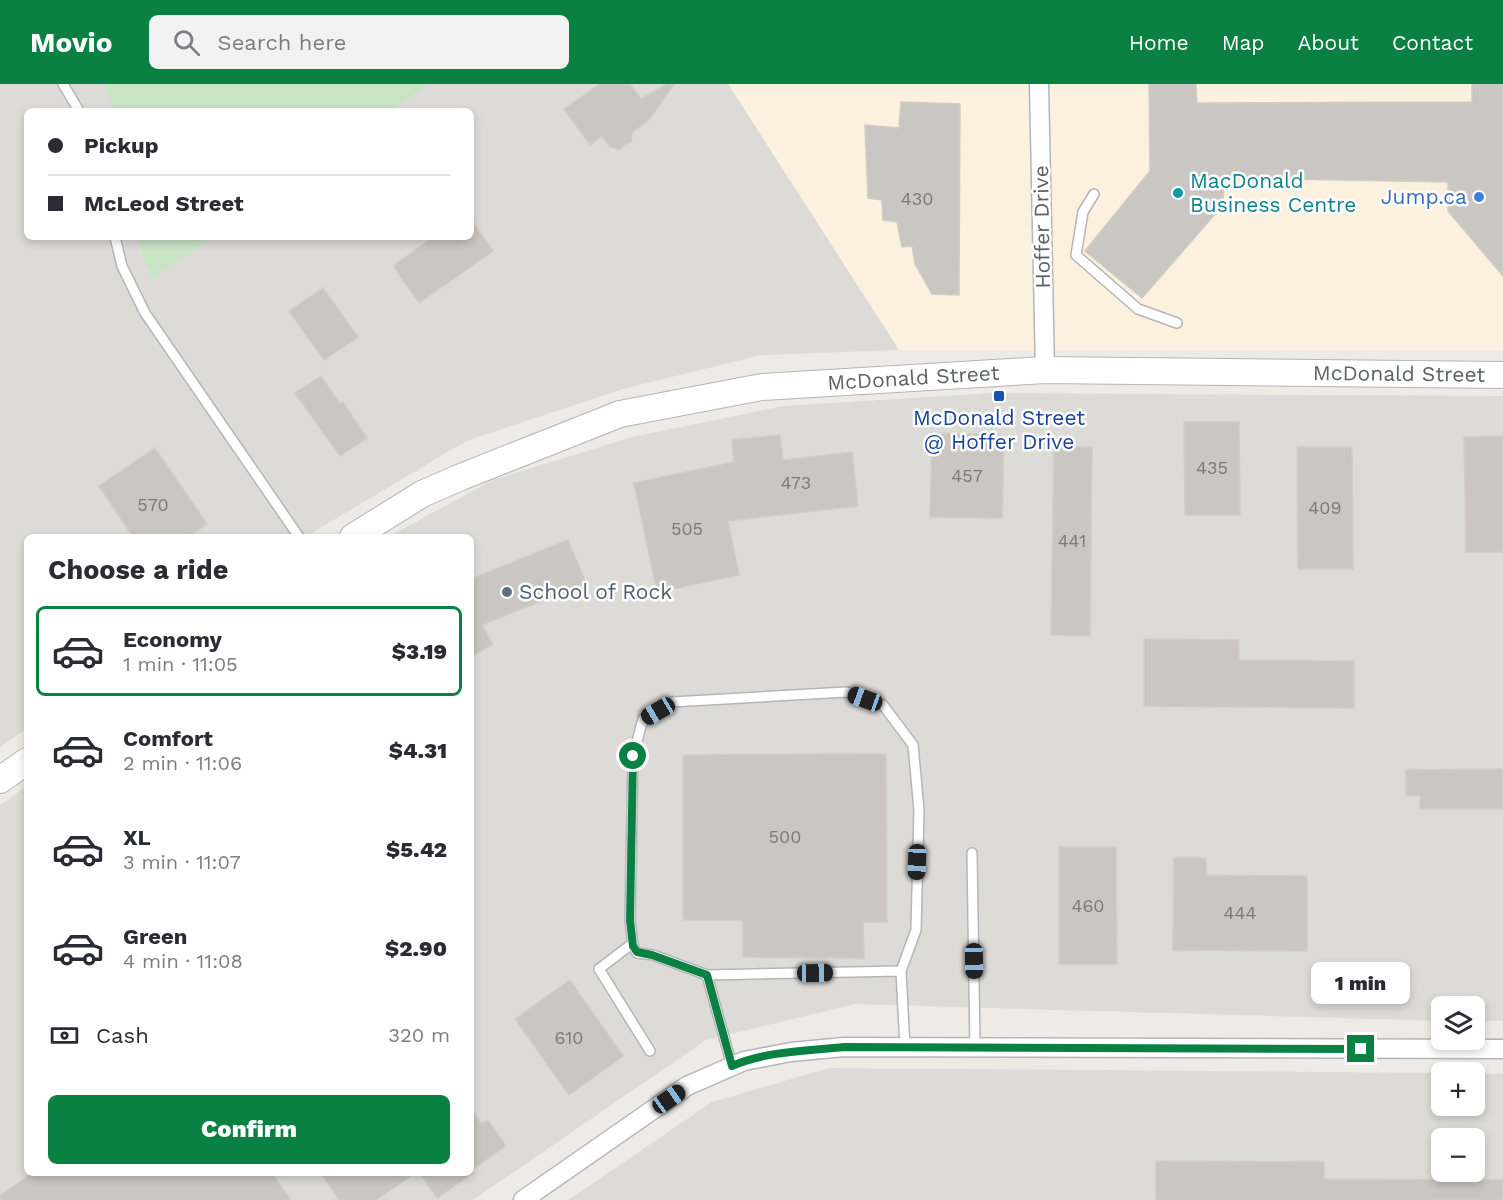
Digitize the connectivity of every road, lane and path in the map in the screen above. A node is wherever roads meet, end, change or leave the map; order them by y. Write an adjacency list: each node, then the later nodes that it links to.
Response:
1 (63, 84): 3 (lane)
2 (1039, 84): 7 (street, Hoffer Drive)
3 (78, 108)
4 (1094, 194): 6 (lane)
5 (116, 240): 9 (lane)
6 (1177, 323)
7 (1045, 370): 8 (main road, McDonald Street); 10 (main road, McDonald Street)
8 (1503, 375)
9 (297, 534)
10 (358, 534)
11 (24, 763): 12 (main road)
12 (0, 780)
13 (972, 853): 18 (lane)
14 (633, 943): 15 (lane); 16 (lane); 20 (lane)
15 (901, 971): 16 (lane); 17 (lane)
16 (707, 975): 21 (lane)
17 (906, 1048): 18 (street); 21 (street)
18 (975, 1048): 19 (street)
19 (1503, 1049)
20 (650, 1051)
21 (732, 1066): 22 (street)
22 (523, 1200)

